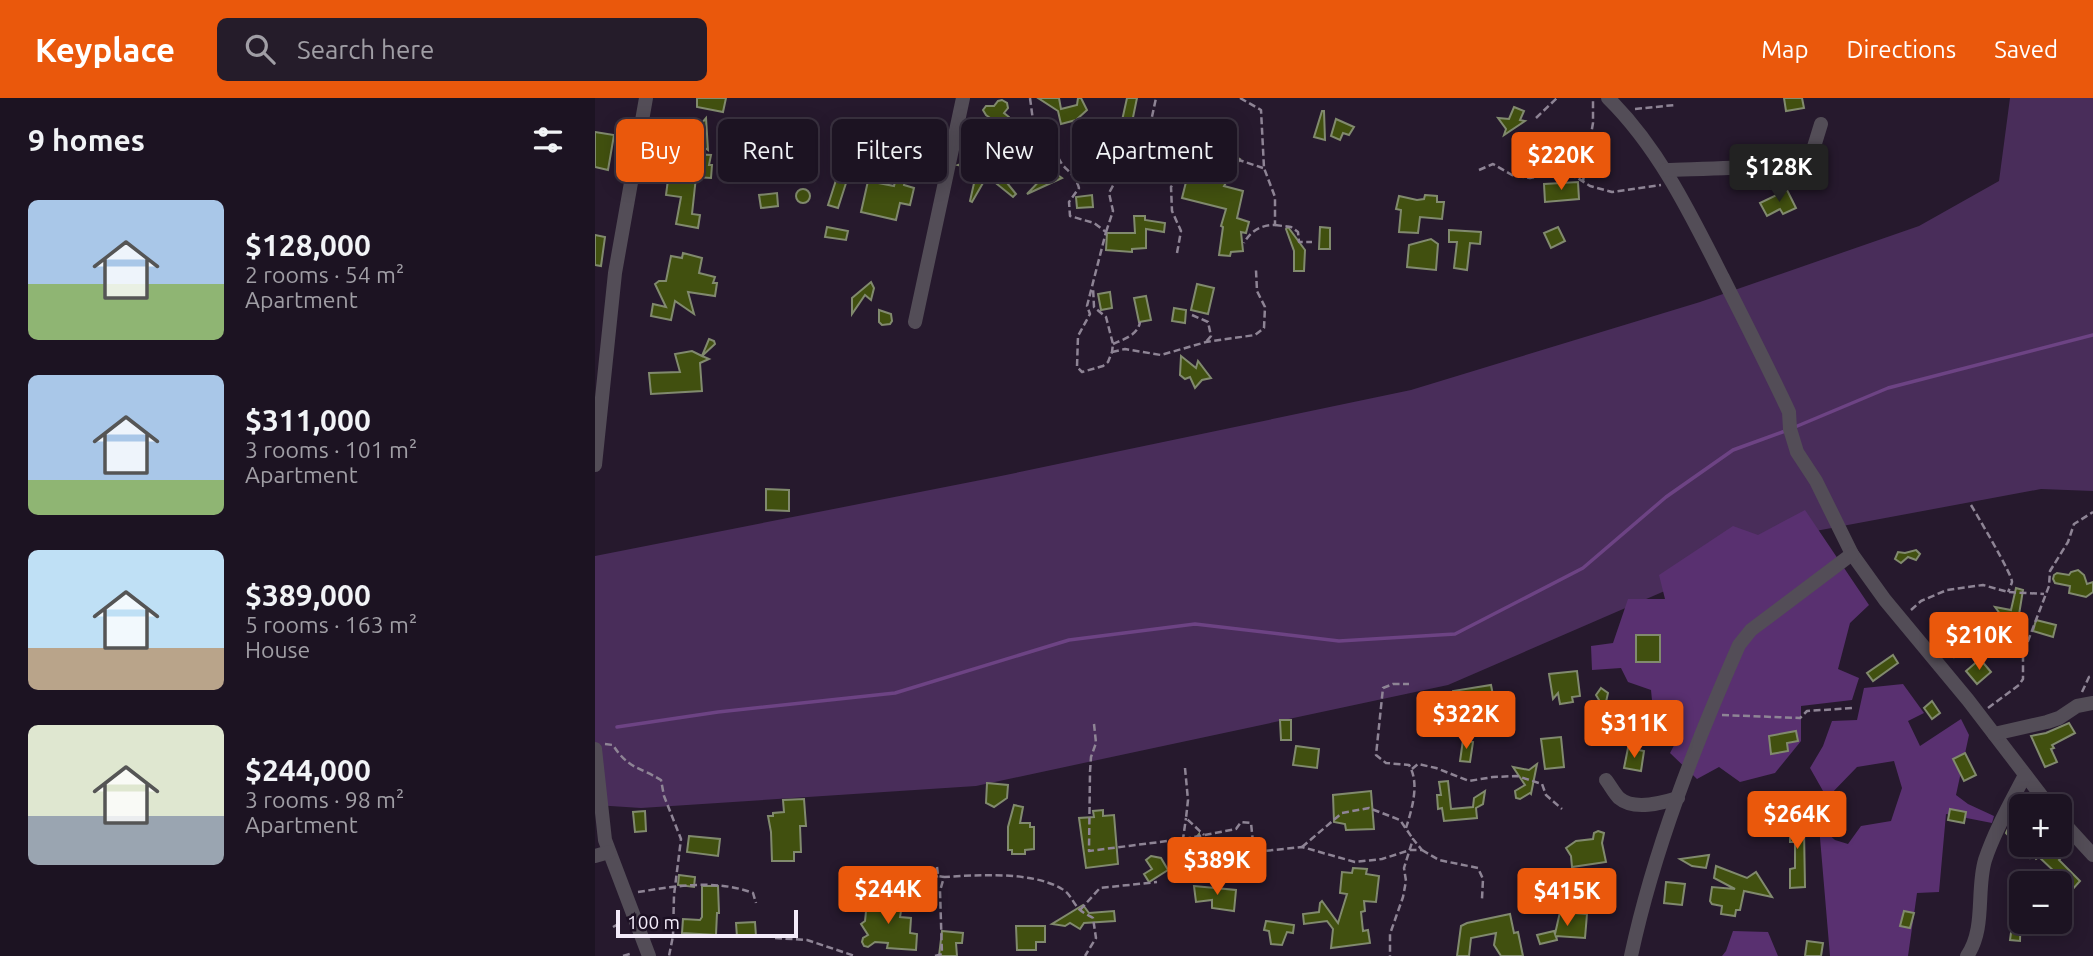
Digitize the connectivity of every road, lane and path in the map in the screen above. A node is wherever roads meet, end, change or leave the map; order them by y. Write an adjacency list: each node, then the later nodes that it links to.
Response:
1 (646, 98): 31 (street)
2 (963, 98): 26 (street)
3 (1030, 98): 19 (path)
4 (1156, 98): 19 (path)
5 (1240, 98): 13 (path)
6 (1557, 98): 11 (path)
7 (1593, 98): 16 (path)
8 (1608, 98): 10 (street)
9 (1675, 106): 10 (path)
10 (1621, 111): 15 (street)
11 (1536, 118)
12 (1821, 124): 15 (street)
13 (1264, 168): 18 (path); 22 (path)
14 (1479, 170): 16 (path)
15 (1666, 170): 17 (street)
16 (1583, 181): 17 (path)
17 (1675, 186): 35 (street)
18 (1275, 225): 20 (path); 21 (path)
19 (1106, 232): 24 (path)
20 (1312, 242)
21 (1244, 243)
22 (1177, 253)
23 (1256, 270): 28 (path)
24 (1093, 287): 29 (path); 30 (path)
25 (1192, 315): 28 (path)
26 (915, 322)
27 (1140, 323): 29 (path)
28 (1206, 342): 30 (path)
29 (1114, 344): 30 (path)
30 (1112, 352)
31 (597, 423): 32 (street)
32 (595, 465)
33 (1971, 505): 36 (path)
34 (2093, 512): 37 (path)
35 (1852, 554): 38 (street); 43 (street)
36 (2008, 592): 37 (path); 38 (path)
37 (2045, 594): 42 (path)
38 (1900, 619): 42 (street)
39 (1409, 684): 48 (path)
40 (2093, 703): 45 (street)
41 (1853, 708): 43 (path)
42 (1979, 714): 45 (street)
43 (1711, 715): 52 (street)
44 (1094, 724): 58 (path)
45 (1994, 734): 49 (street)
46 (600, 746): 64 (street); 71 (path)
47 (1185, 768): 54 (path)
48 (1412, 769): 53 (path); 55 (path)
49 (2025, 775): 51 (street); 85 (street)
50 (1605, 780): 52 (street)
51 (2040, 794)
52 (1678, 798): 84 (street)
53 (1562, 809)
54 (1186, 818): 57 (path); 58 (path)
55 (1406, 828): 59 (path); 60 (path)
56 (2072, 832): 66 (street)
57 (1204, 835): 58 (path); 63 (path)
58 (1183, 839)
59 (1413, 839): 61 (path); 62 (path)
60 (1302, 847): 61 (path); 63 (path)
61 (1410, 850): 62 (path); 83 (path)
62 (1422, 850): 74 (path)
63 (1254, 852): 65 (path)
64 (602, 854): 73 (street)
65 (1235, 854)
66 (2093, 855)
67 (937, 867): 68 (path)
68 (938, 876): 69 (path); 72 (path)
69 (944, 877): 76 (path); 81 (path)
70 (1157, 883): 76 (path)
71 (675, 886): 73 (path); 75 (path); 79 (path)
72 (905, 891)
73 (624, 894): 78 (street)
74 (1482, 899)
75 (756, 903)
76 (1080, 910): 82 (path)
77 (775, 939): 80 (path)
78 (649, 956)
79 (669, 956)
80 (855, 956)
81 (935, 956)
82 (1085, 956)
83 (1390, 956)
84 (1631, 956)
85 (1967, 956)

